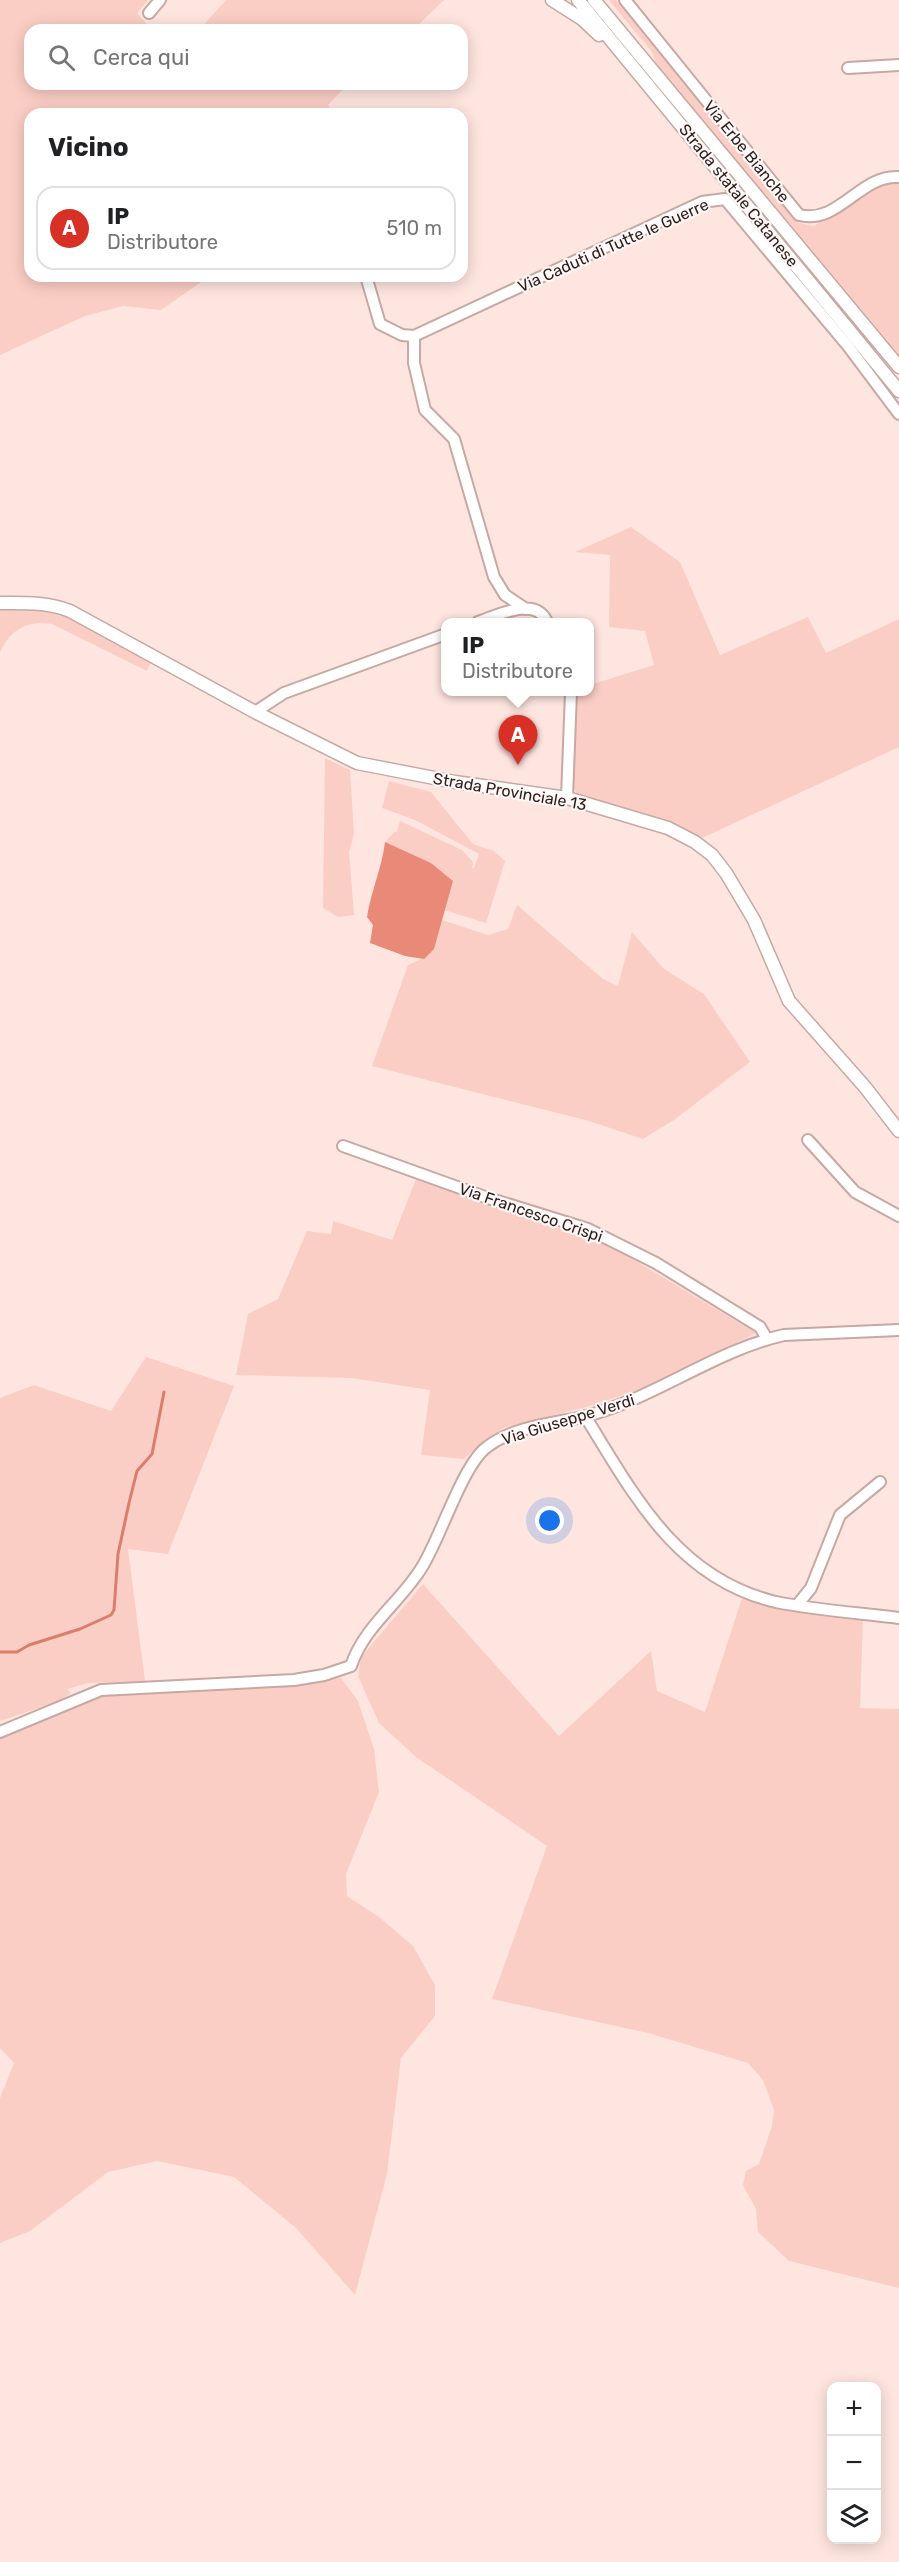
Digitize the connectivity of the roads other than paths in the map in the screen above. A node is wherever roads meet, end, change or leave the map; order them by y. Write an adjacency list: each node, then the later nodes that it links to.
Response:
1 (160, 0): 7 (street)
2 (552, 0): 11 (main road)
3 (578, 0): 11 (main road, Strada statale Catanese)
4 (594, 0): 8 (main road, Strada statale Catanese)
5 (602, 0): 8 (main road)
6 (626, 0): 12 (street, Via Erbe Bianche)
7 (149, 13)
8 (608, 17): 15 (main road, Strada statale Catanese)
9 (899, 64): 10 (street)
10 (848, 68)
11 (644, 78): 16 (main road, Strada statale Catanese)
12 (899, 177)
13 (368, 282): 14 (street)
14 (414, 336): 17 (street, Via Caduti di Tutte le Guerre); 19 (street)
15 (899, 367)
16 (899, 391)
17 (899, 414)
18 (0, 603): 24 (main road, Strada Provinciale 13)
19 (526, 609): 20 (street); 21 (street)
20 (489, 618)
21 (545, 618)
22 (441, 636): 24 (street)
23 (571, 696): 25 (street)
24 (255, 712): 25 (main road, Strada Provinciale 13)
25 (567, 798): 26 (main road, Strada Provinciale 13)
26 (899, 1131)
27 (808, 1140): 29 (street)
28 (343, 1146): 31 (street, Via Francesco Crispi)
29 (899, 1216)
30 (899, 1330): 31 (street, Via Giuseppe Verdi)
31 (767, 1339): 32 (street, Via Giuseppe Verdi)
32 (585, 1416): 34 (street); 36 (street, Via Giuseppe Verdi)
33 (880, 1482): 34 (street)
34 (798, 1605): 35 (street)
35 (899, 1618)
36 (0, 1732)

